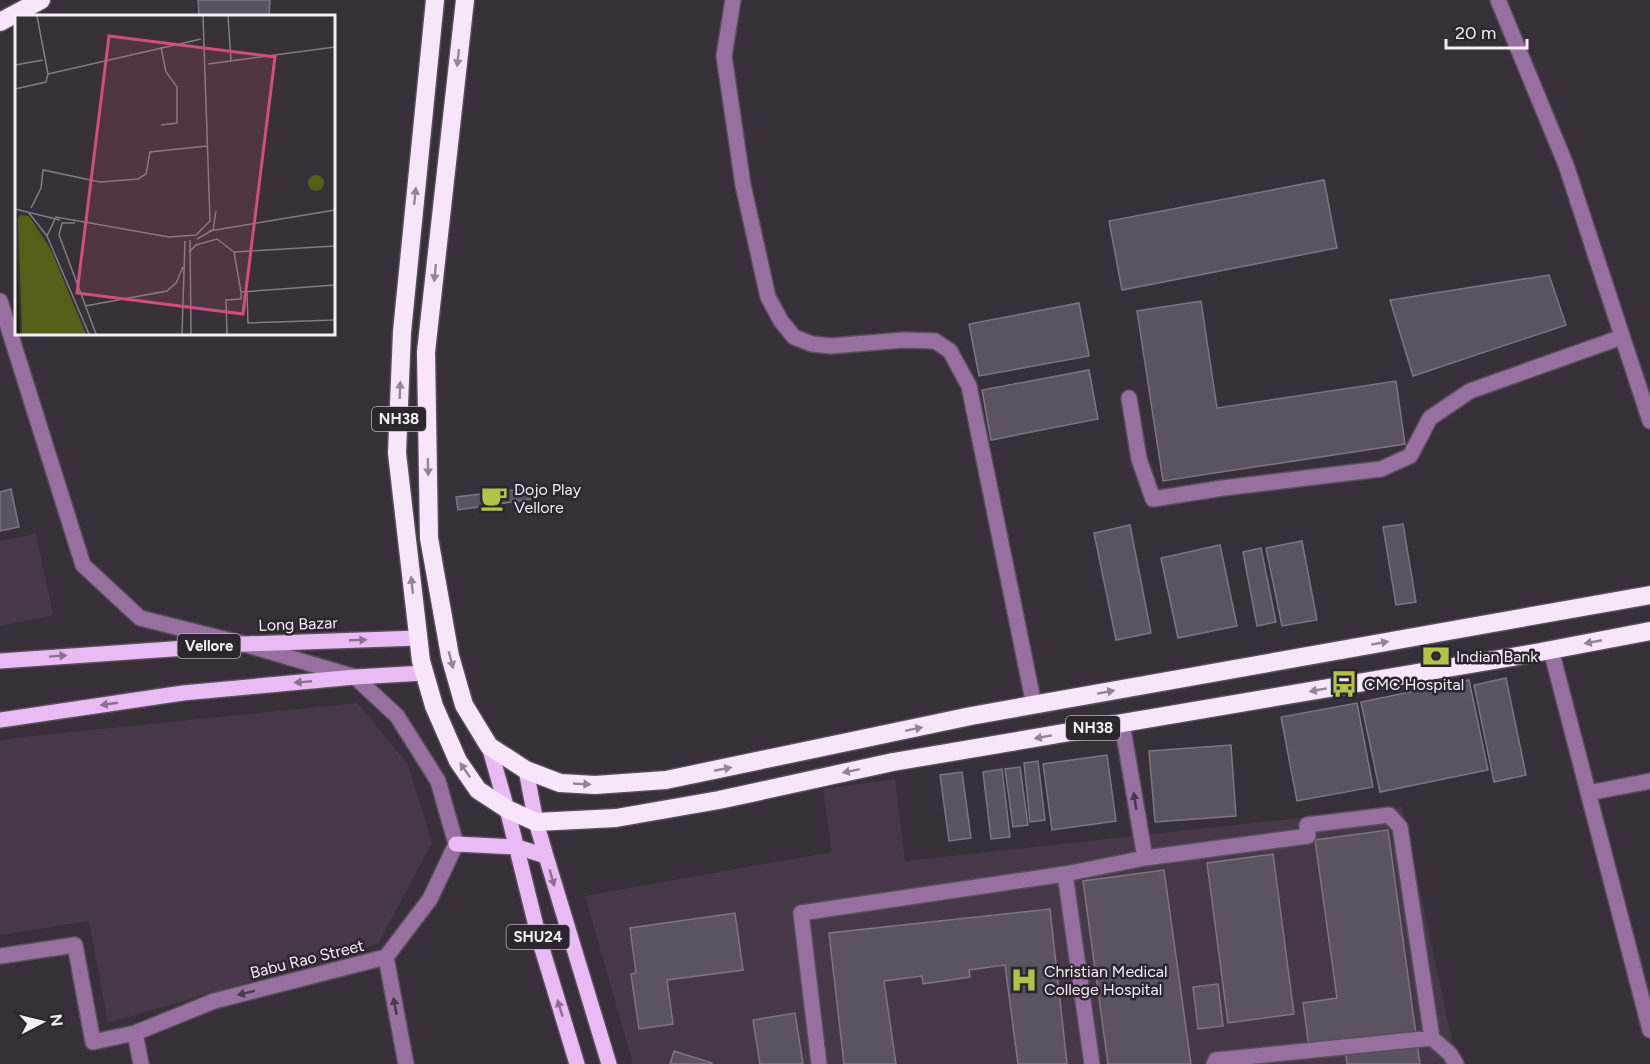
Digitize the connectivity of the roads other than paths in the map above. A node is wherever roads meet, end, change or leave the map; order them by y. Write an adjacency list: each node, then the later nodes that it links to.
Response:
1 (41, 0): 6 (highway)
2 (435, 0): 13 (highway, NH38, one-way to 2)
3 (465, 0): 22 (highway, NH38, one-way to 22)
4 (733, 0): 19 (street)
5 (1498, 0): 8 (street)
6 (0, 22)
7 (0, 301): 14 (street)
8 (1622, 337): 9 (street); 10 (street)
9 (1129, 398)
10 (1650, 421)
11 (1650, 595): 19 (highway, NH38, one-way to 11)
12 (1650, 631): 15 (highway, NH38, one-way to 15)
13 (418, 638): 14 (main road, Long Bazar / Vellore, one-way to 13); 17 (highway, NH38)
14 (244, 644): 16 (main road, Long Bazar / Vellore, one-way to 14); 18 (street)
15 (1551, 650): 21 (highway, NH38, one-way to 21); 25 (street)
16 (0, 661)
17 (424, 674): 18 (main road); 26 (highway, NH38, one-way to 17)
18 (355, 678): 20 (main road, one-way to 20); 28 (street)
19 (1034, 705): 23 (highway, NH38, one-way to 19)
20 (0, 720)
21 (1122, 723): 27 (highway, NH38, one-way to 27); 31 (street, one-way to 21)
22 (489, 746): 23 (highway, NH38); 26 (main road, SHU24)
23 (526, 770): 27 (main road, SHU24)
24 (1650, 781): 25 (street)
25 (1588, 793): 35 (street)
26 (507, 809): 27 (highway, NH38); 29 (main road, SHU24)
27 (536, 822): 30 (main road, SHU24)
28 (456, 844): 29 (main road); 34 (street)
29 (517, 847): 30 (main road); 40 (main road, SHU24, one-way to 29)
30 (546, 856): 41 (main road, SHU24, one-way to 41)
31 (1145, 858): 32 (street); 37 (street)
32 (1065, 874): 42 (street); 43 (street)
33 (0, 956): 36 (street, Babu Rao Street)
34 (386, 957): 36 (street, Babu Rao Street, one-way to 36); 39 (street, Babu Rao Street, one-way to 34)
35 (1650, 1030)
36 (135, 1034): 38 (street)
37 (1432, 1038): 44 (street); 45 (street)
38 (141, 1064)
39 (406, 1064)
40 (577, 1064)
41 (609, 1064)
42 (819, 1064)
43 (1092, 1064)
44 (1214, 1064)
45 (1456, 1064)

